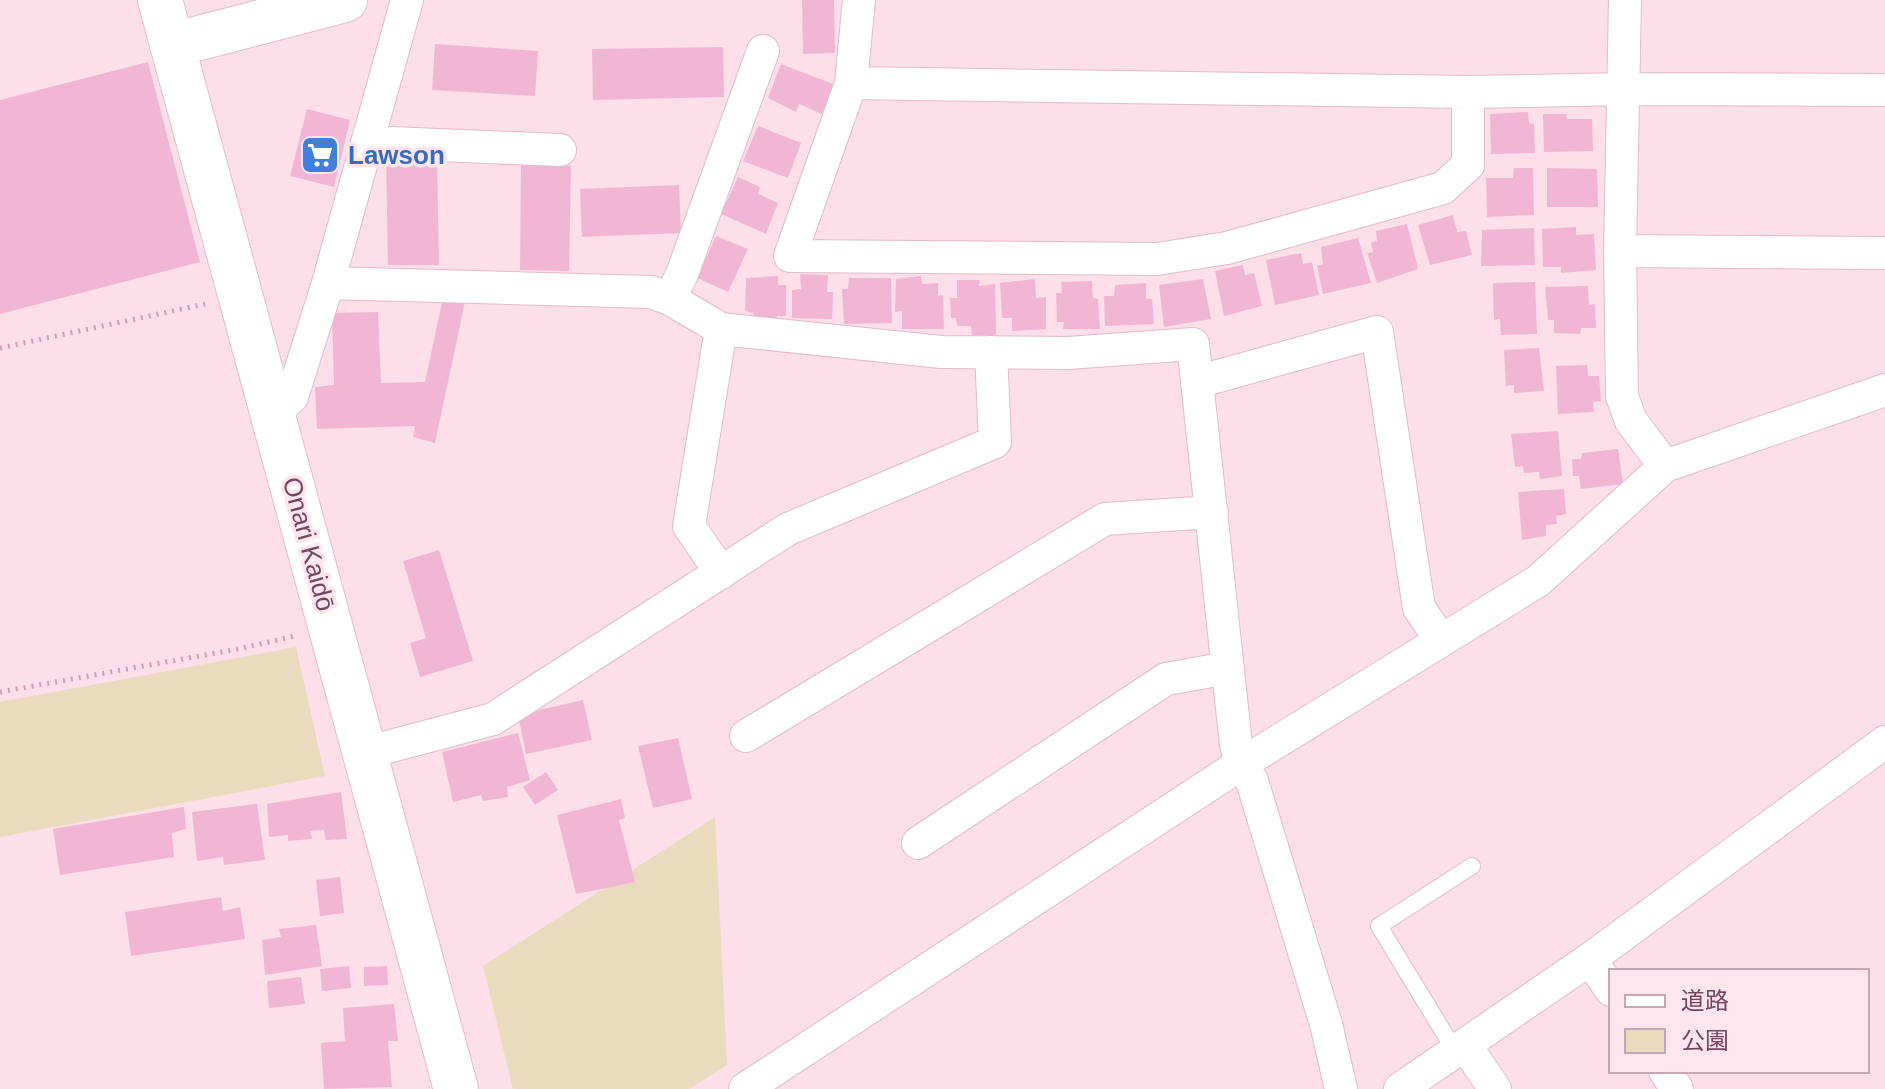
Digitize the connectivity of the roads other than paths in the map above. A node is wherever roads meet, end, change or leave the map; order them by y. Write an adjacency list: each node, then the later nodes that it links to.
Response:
1 (160, 0): 6 (street, Onari Kaidō)
2 (345, 0): 6 (street)
3 (407, 0): 12 (street)
4 (859, 0): 8 (street)
5 (1625, 0): 9 (street)
6 (172, 45): 22 (street, Onari Kaidō)
7 (763, 51): 17 (street)
8 (851, 83): 11 (street); 11 (street)
9 (1624, 89): 10 (street); 11 (street); 14 (street)
10 (1885, 90)
11 (1468, 92)
12 (367, 142): 13 (street); 16 (street)
13 (560, 150)
14 (1620, 251): 15 (street); 23 (street)
15 (1885, 253)
16 (328, 283): 17 (street); 22 (street)
17 (670, 299): 18 (street)
18 (721, 329): 19 (street); 25 (street)
19 (991, 352): 20 (street); 25 (street)
20 (1197, 382): 24 (street); 26 (street)
21 (1885, 390): 23 (street)
22 (273, 414): 30 (street, Onari Kaidō)
23 (1665, 466): 26 (street)
24 (1212, 512): 27 (street); 28 (street)
25 (721, 573): 30 (street)
26 (1441, 640): 31 (street)
27 (1228, 668): 31 (street); 32 (street)
28 (746, 736)
29 (1885, 742): 34 (street)
30 (365, 753): 37 (street, Onari Kaidō)
31 (1241, 764): 38 (street); 39 (street)
32 (918, 843)
33 (1472, 866): 36 (lane)
34 (1590, 959): 35 (street); 36 (street)
35 (1609, 987)
36 (1460, 1048): 40 (street); 41 (street)
37 (456, 1089)
38 (745, 1089)
39 (1341, 1089)
40 (1400, 1089)
41 (1495, 1089)

